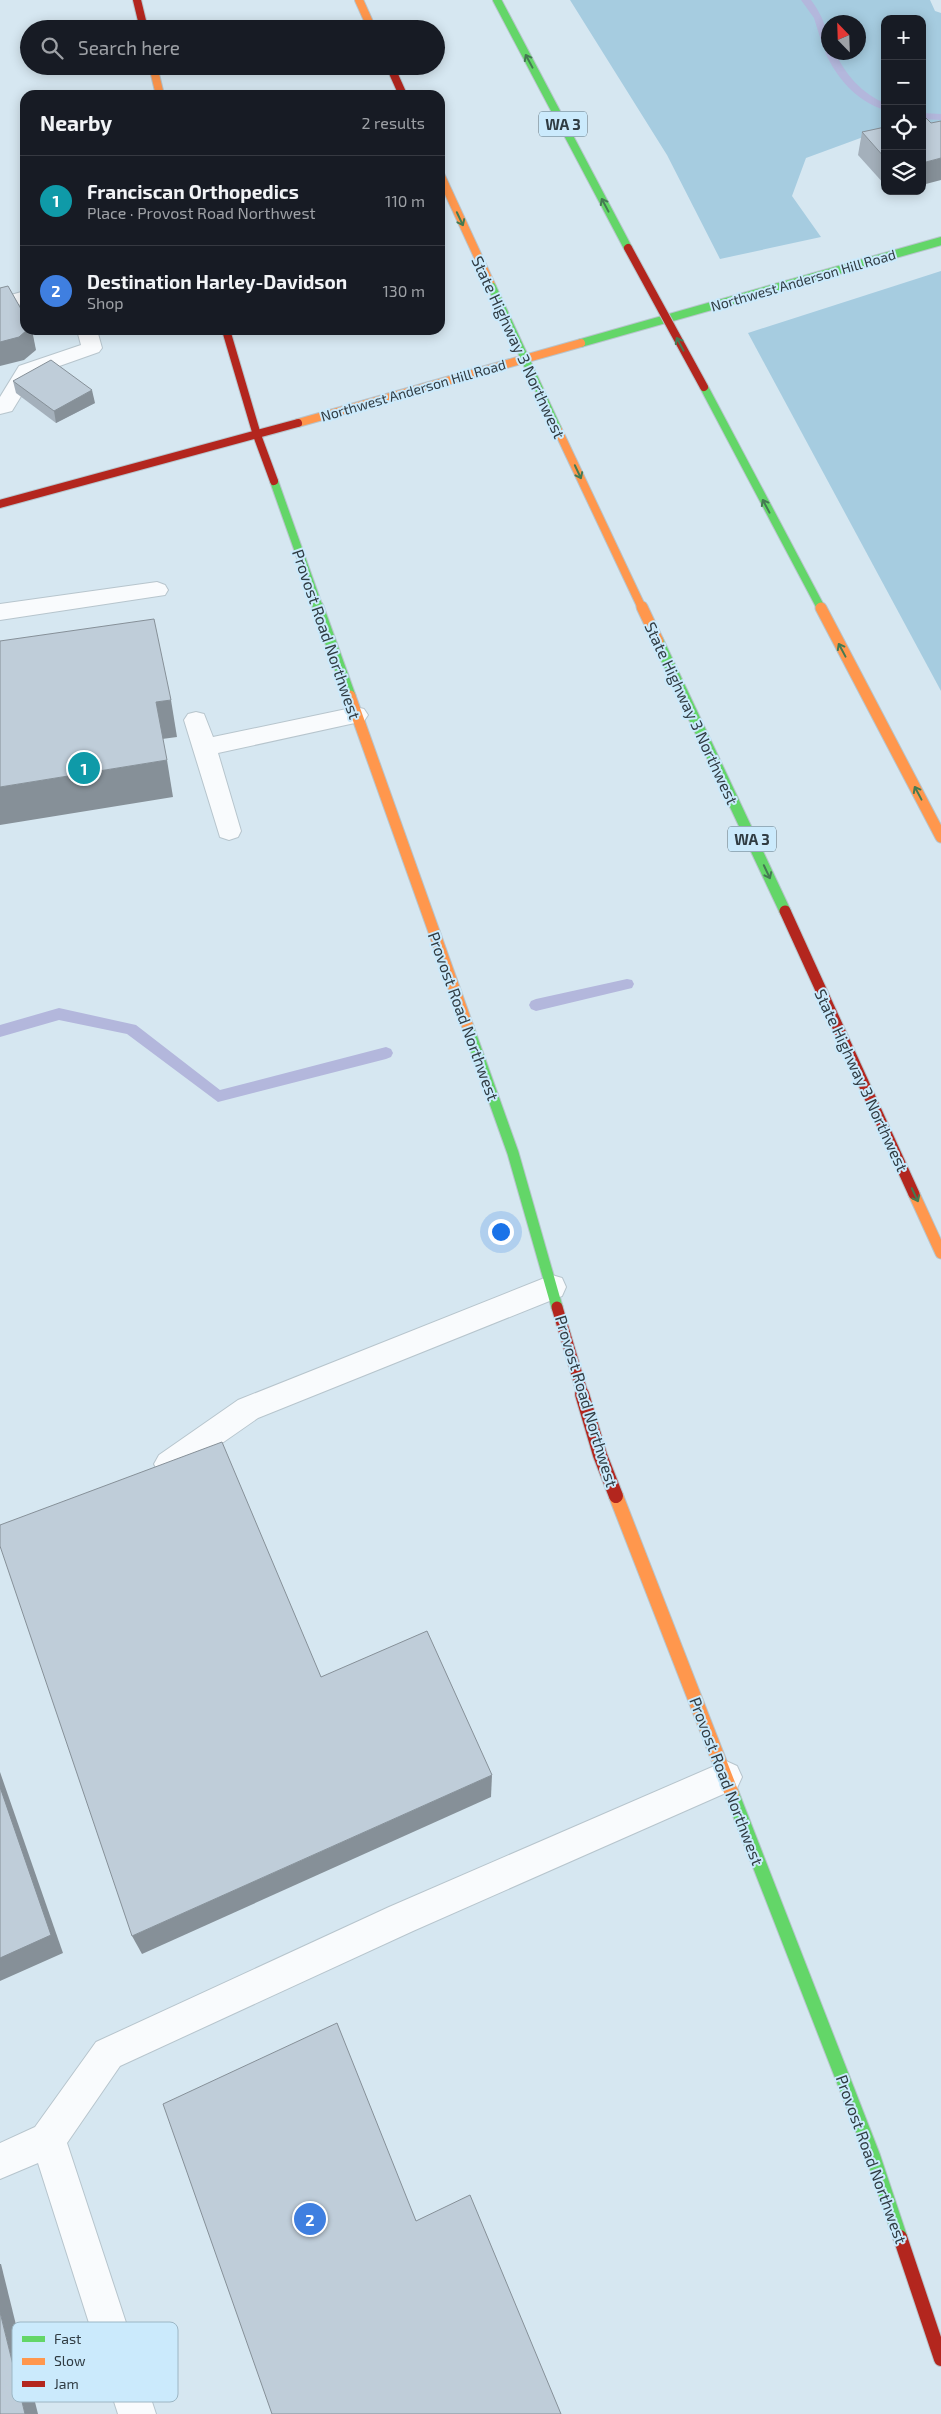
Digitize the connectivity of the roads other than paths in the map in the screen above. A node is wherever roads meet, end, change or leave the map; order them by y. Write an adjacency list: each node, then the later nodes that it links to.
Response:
1 (137, 0): 4 (main road)
2 (359, 0): 5 (main road)
3 (497, 0): 25 (main road, WA 3, one-way to 3, bridge)
4 (142, 20)
5 (368, 20)
6 (155, 75): 8 (main road)
7 (394, 75): 9 (main road)
8 (159, 90)
9 (401, 90)
10 (445, 185): 26 (main road, State Highway 3 Northwest / WA 3, one-way to 26, bridge)
11 (941, 241): 17 (main road, Northwest Anderson Hill Road)
12 (20, 298): 13 (lane)
13 (0, 304)
14 (88, 335): 16 (lane)
15 (227, 335): 17 (main road, Provost Road Northwest)
16 (0, 407)
17 (257, 435): 18 (main road, Northwest Anderson Hill Road); 21 (main road, Provost Road Northwest)
18 (0, 504)
19 (157, 590): 20 (lane)
20 (0, 612)
21 (356, 715): 23 (lane); 27 (main road, Provost Road Northwest)
22 (196, 720): 23 (lane)
23 (204, 747): 24 (lane)
24 (230, 831)
25 (941, 836)
26 (941, 1253)
27 (552, 1287): 28 (lane); 29 (main road, Provost Road Northwest)
28 (169, 1464)
29 (726, 1777): 30 (lane); 33 (main road, Provost Road Northwest)
30 (48, 2140): 31 (lane); 32 (lane)
31 (0, 2162)
32 (106, 2322)
33 (941, 2359)
34 (132, 2402): 35 (lane)
35 (136, 2414)

